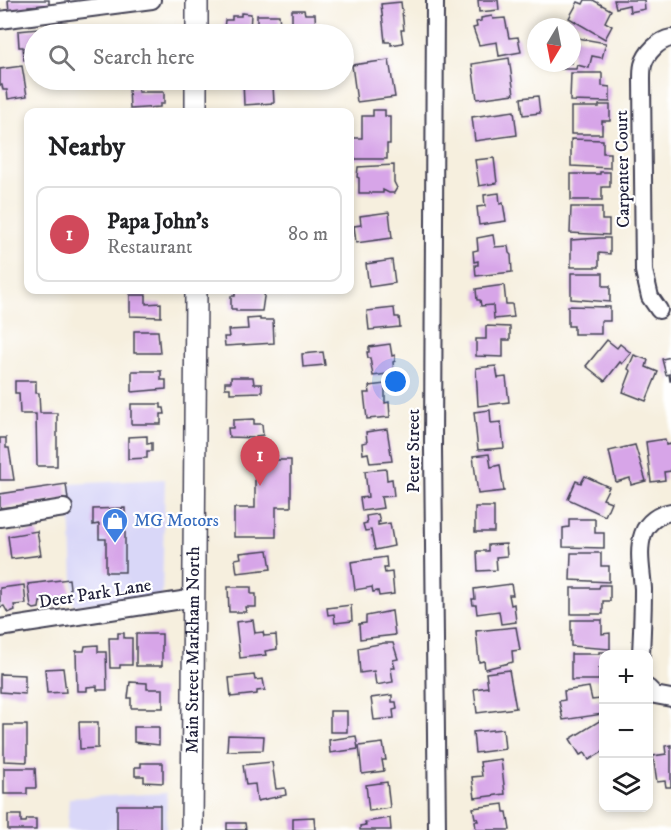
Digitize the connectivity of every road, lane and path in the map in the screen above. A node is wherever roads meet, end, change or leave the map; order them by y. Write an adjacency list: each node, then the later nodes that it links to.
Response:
1 (152, 0): 4 (street)
2 (197, 0): 5 (main road)
3 (435, 0): 20 (street, Peter Street)
4 (0, 20)
5 (197, 24)
6 (671, 38): 10 (street, Carpenter Court)
7 (196, 90): 8 (main road)
8 (196, 108)
9 (196, 294): 14 (main road, Main Street Markham North)
10 (659, 310)
11 (64, 508): 13 (street)
12 (671, 512): 16 (street)
13 (0, 518)
14 (195, 598): 15 (street, Deer Park Lane); 19 (main road, Main Street Markham North)
15 (0, 628)
16 (641, 650)
17 (653, 693): 18 (street)
18 (671, 698)
19 (192, 830)
20 (437, 830)

